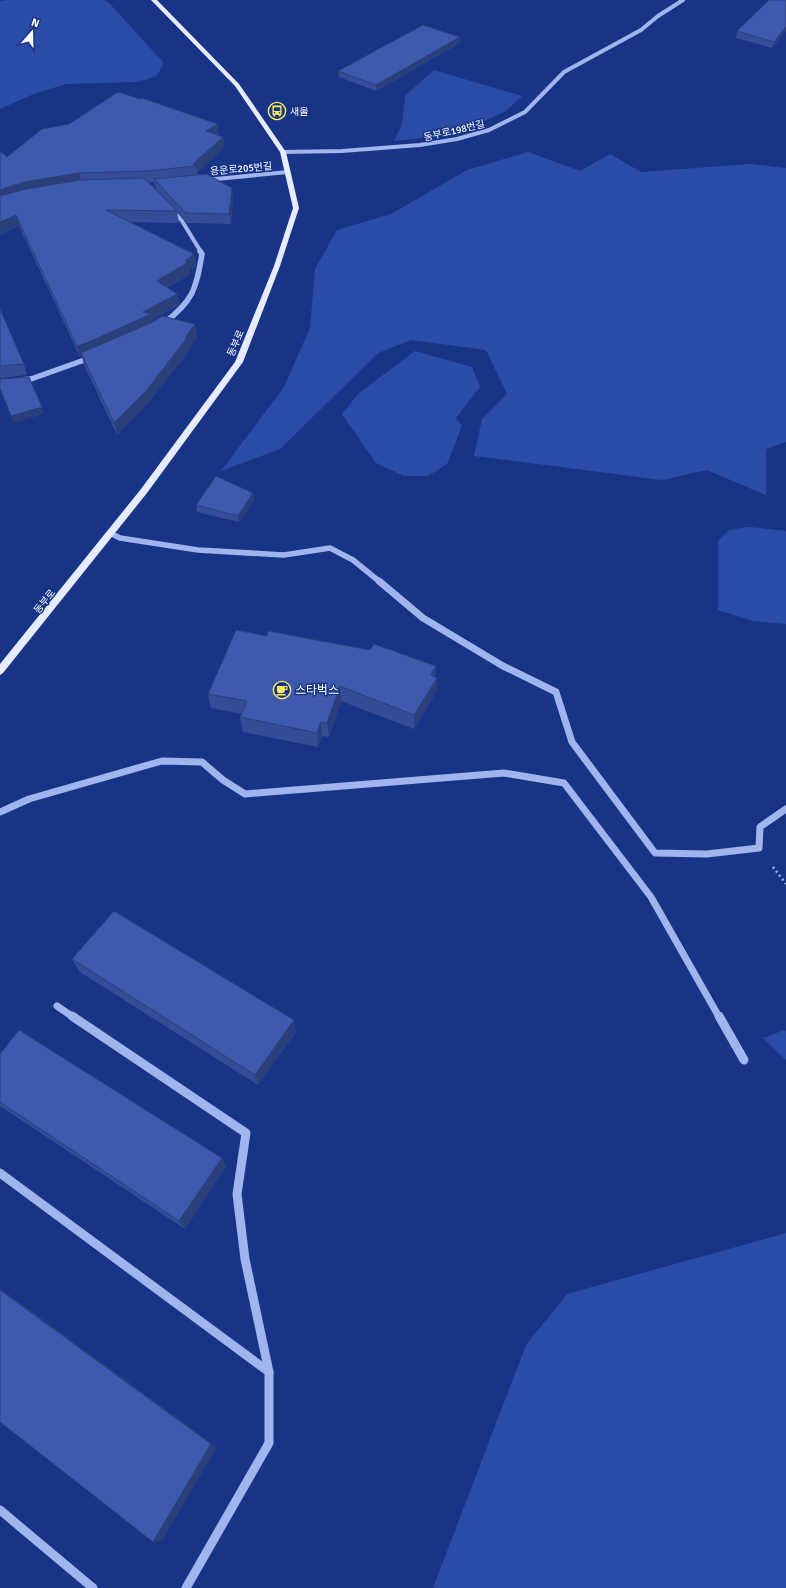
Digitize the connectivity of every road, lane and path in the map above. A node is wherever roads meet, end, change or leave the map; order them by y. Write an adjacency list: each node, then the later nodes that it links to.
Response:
1 (154, 0): 3 (main road, 동부로)
2 (683, 0): 3 (street, 동부로198번길)
3 (283, 152): 4 (main road, 동부로)
4 (288, 172): 5 (street, 용운로205번길); 10 (main road, 동부로)
5 (202, 180)
6 (166, 204): 7 (street)
7 (156, 329)
8 (94, 357): 9 (street)
9 (16, 380)
10 (110, 533): 11 (main road, 동부로); 12 (street)
11 (0, 671)
12 (786, 809)
13 (0, 812): 15 (street)
14 (57, 1006): 17 (street)
15 (744, 1060)
16 (0, 1173): 17 (street)
17 (269, 1372): 20 (street)
18 (0, 1510): 19 (street)
19 (92, 1588)
20 (186, 1588)

